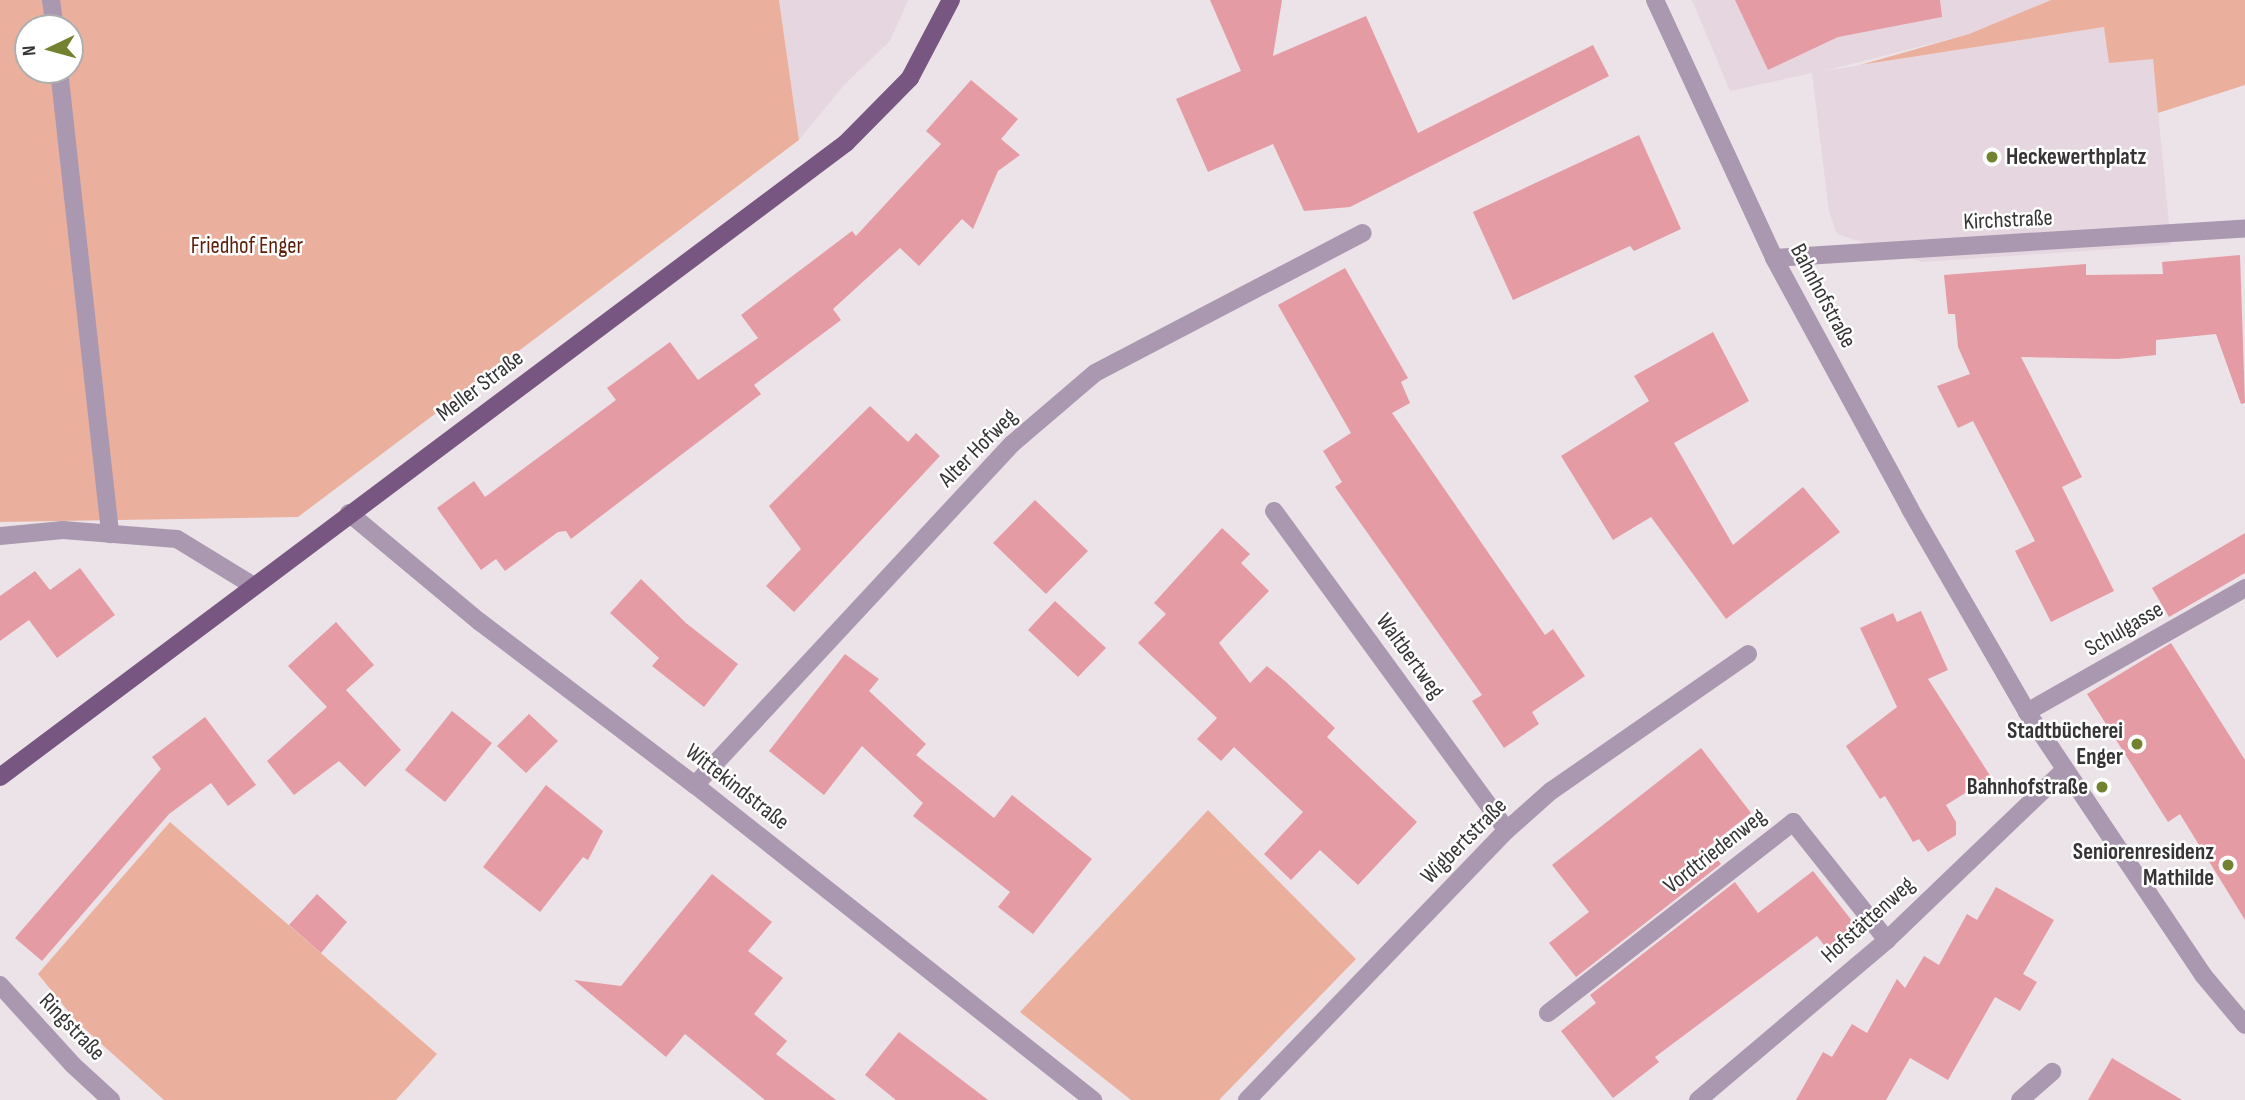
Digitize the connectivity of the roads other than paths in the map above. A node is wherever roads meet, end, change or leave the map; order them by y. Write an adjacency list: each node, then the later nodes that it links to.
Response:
1 (951, 0): 8 (main road, Meller Straße)
2 (1655, 0): 6 (street, Bahnhofstraße)
3 (61, 84): 9 (street)
4 (2245, 229): 6 (street, Kirchstraße)
5 (1363, 233): 17 (street, Alter Hofweg)
6 (1774, 258): 14 (street, Bahnhofstraße)
7 (1273, 511): 18 (street, Waltbertweg)
8 (349, 513): 11 (main road, Meller Straße); 17 (street, Wittekindstraße)
9 (110, 534): 10 (street); 11 (street)
10 (0, 536)
11 (252, 585): 16 (main road, Meller Straße)
12 (2245, 588): 14 (street, Schulgasse)
13 (1748, 654): 18 (street, Wigbertstraße)
14 (2026, 712): 15 (street, Bahnhofstraße)
15 (2064, 770): 19 (street, Hofstättenweg); 22 (street, Bahnhofstraße)
16 (0, 777)
17 (695, 785): 25 (street, Wittekindstraße)
18 (1507, 830): 26 (street, Wigbertstraße)
19 (1887, 940): 21 (street, Vordtriedenweg); 27 (street, Hofstättenweg)
20 (0, 985): 24 (street, Ringstraße)
21 (1548, 1013)
22 (2245, 1024)
23 (2052, 1072): 28 (street)
24 (111, 1100)
25 (1093, 1100)
26 (1247, 1100)
27 (1698, 1100)
28 (2020, 1100)

